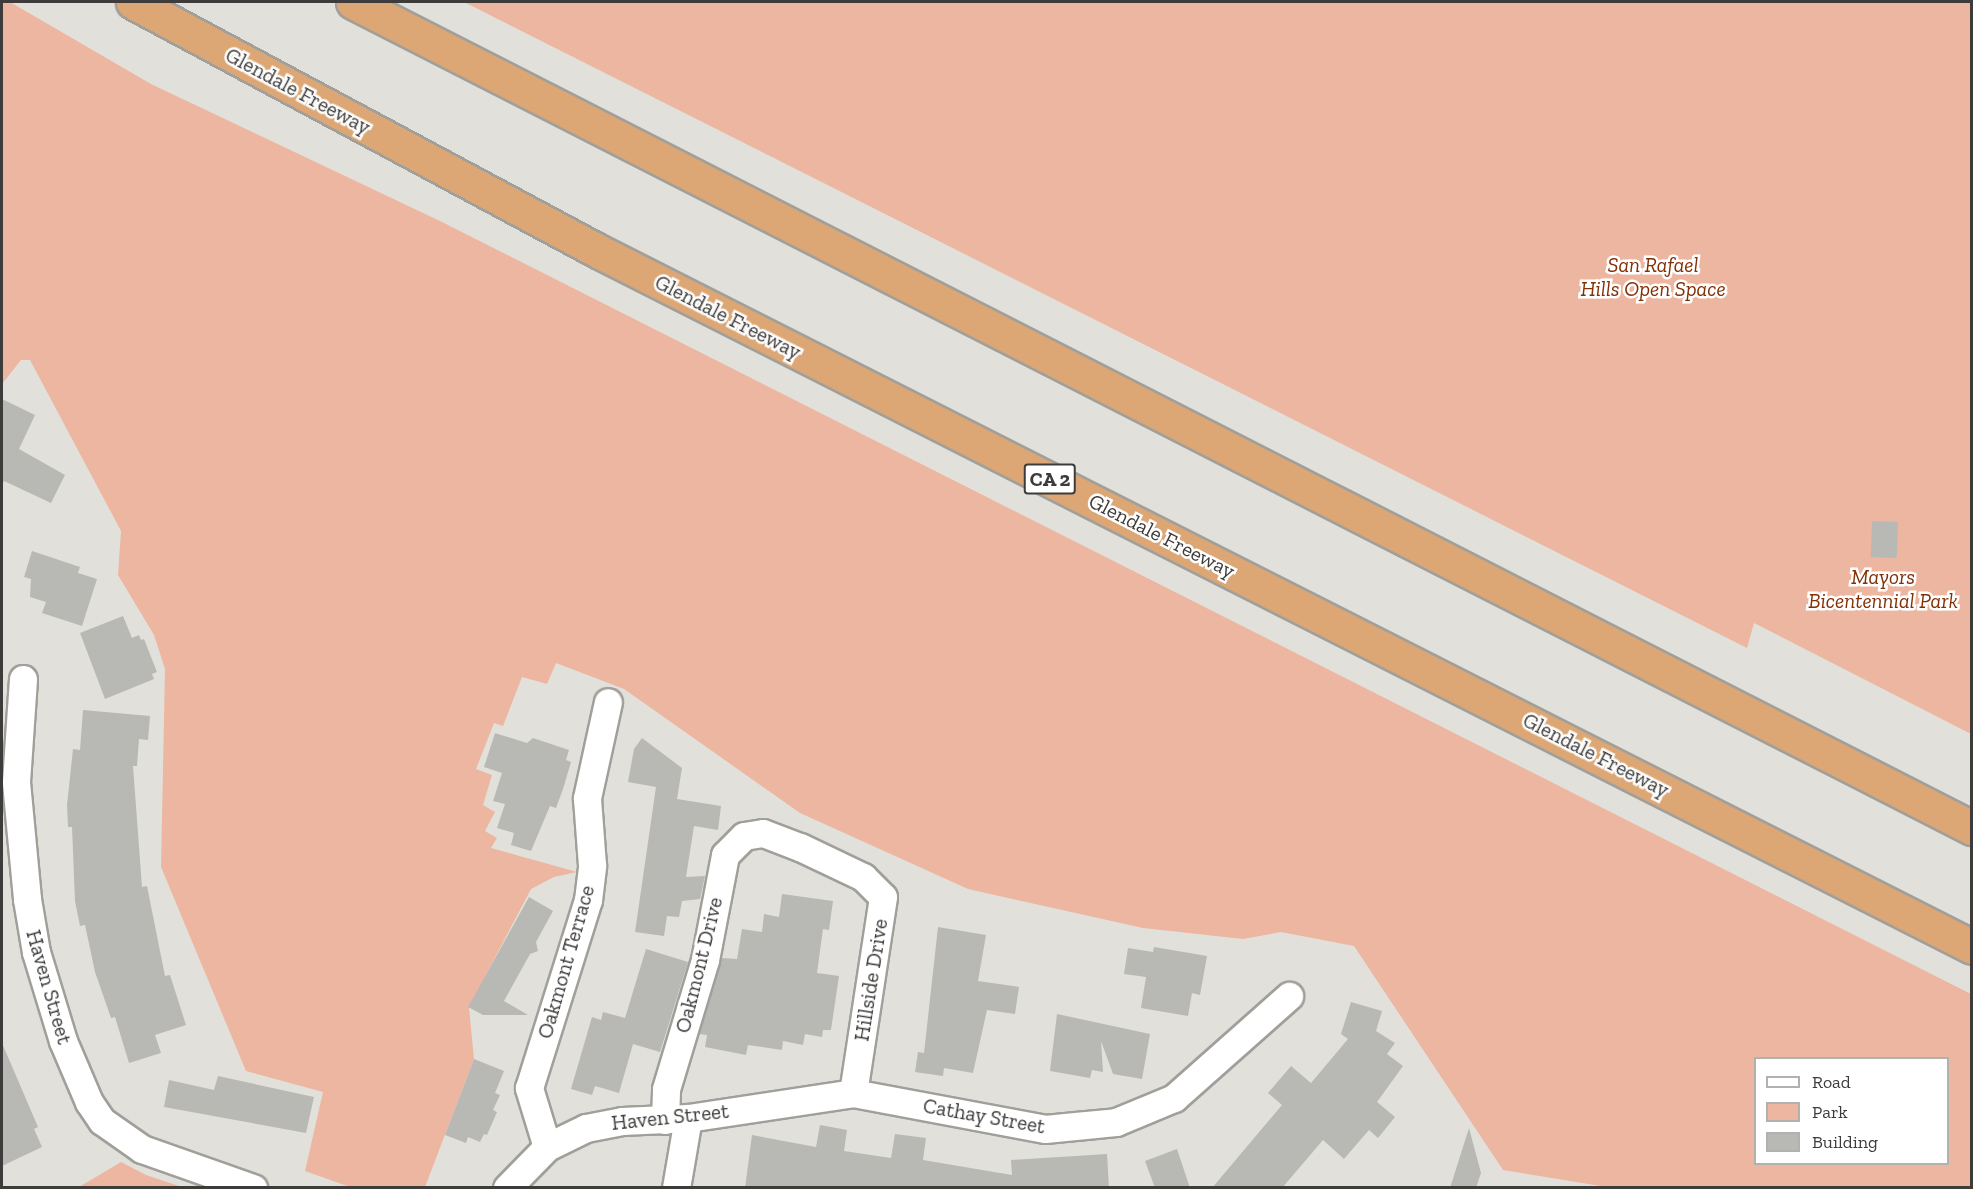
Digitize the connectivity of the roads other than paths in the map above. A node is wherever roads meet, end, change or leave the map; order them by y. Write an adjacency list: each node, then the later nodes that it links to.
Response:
1 (133, 2): 7 (highway, Glendale Freeway / CA 2)
2 (353, 2): 5 (highway)
3 (23, 679): 12 (street, Haven Street)
4 (608, 702): 11 (street, Oakmont Terrace)
5 (1971, 828)
6 (763, 833): 9 (street, Hillside Drive); 10 (street, Oakmont Drive)
7 (1971, 947)
8 (1289, 996): 9 (street, Cathay Street)
9 (852, 1093): 10 (street, Haven Street)
10 (677, 1119): 11 (street, Haven Street); 14 (street)
11 (547, 1147): 13 (street, Haven Street)
12 (253, 1188)
13 (507, 1188)
14 (676, 1188)

